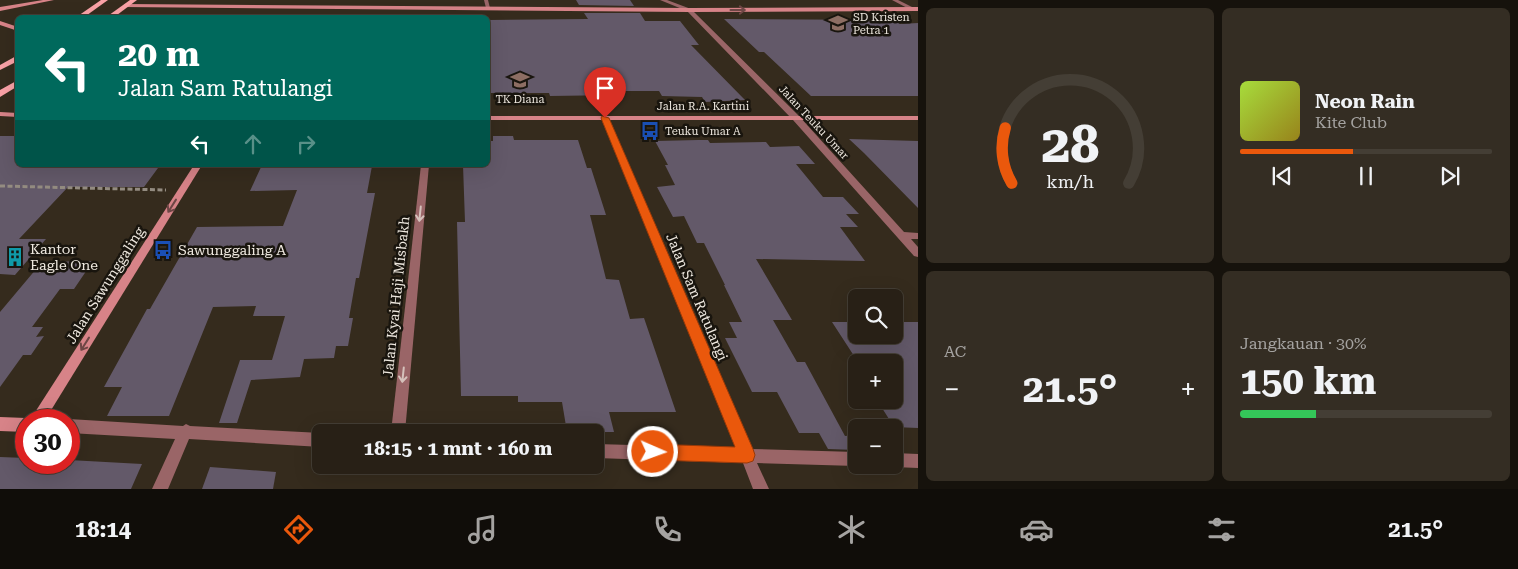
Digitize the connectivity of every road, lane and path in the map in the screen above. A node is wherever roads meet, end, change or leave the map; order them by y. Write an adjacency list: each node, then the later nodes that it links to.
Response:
1 (52, 0): 9 (street)
2 (105, 0): 12 (main road)
3 (134, 0): 7 (main road)
4 (486, 0): 8 (street)
5 (662, 0): 11 (street)
6 (894, 0): 10 (street)
7 (125, 6): 8 (street); 13 (main road)
8 (488, 7): 11 (street)
9 (0, 9)
10 (915, 9): 11 (street, one-way to 10)
11 (689, 10): 24 (street, Jalan Teuku Umar)
12 (82, 15)
13 (112, 15)
14 (0, 23): 15 (street)
15 (15, 28)
16 (15, 59): 17 (main road)
17 (0, 68)
18 (15, 84): 19 (main road)
19 (0, 94)
20 (0, 114): 21 (street)
21 (15, 115)
22 (490, 118): 23 (street, Jalan R.A. Kartini)
23 (605, 118): 24 (street, Jalan R.A. Kartini); 41 (street, Jalan Sam Ratulangi)
24 (796, 118): 25 (street, Jalan R.A. Kartini); 30 (street, Jalan Teuku Umar)
25 (918, 118)
26 (197, 167): 29 (street, Jalan Sawunggaling)
27 (424, 167): 36 (street, Jalan Kyai Haji Misbakh, one-way to 36)
28 (0, 186): 29 (path)
29 (182, 190): 33 (street, Jalan Sawunggaling, one-way to 33)
30 (902, 235): 31 (street); 32 (street, Jalan Teuku Umar)
31 (918, 236)
32 (918, 253)
33 (44, 409)
34 (0, 424): 35 (street)
35 (15, 424)
36 (399, 424)
37 (80, 426): 38 (street)
38 (186, 431): 39 (street); 45 (street)
39 (312, 439)
40 (604, 451): 41 (street)
41 (747, 455): 42 (street); 46 (street, Jalan Sam Ratulangi)
42 (848, 459)
43 (903, 460): 44 (street)
44 (918, 461)
45 (160, 489)
46 (761, 489)

